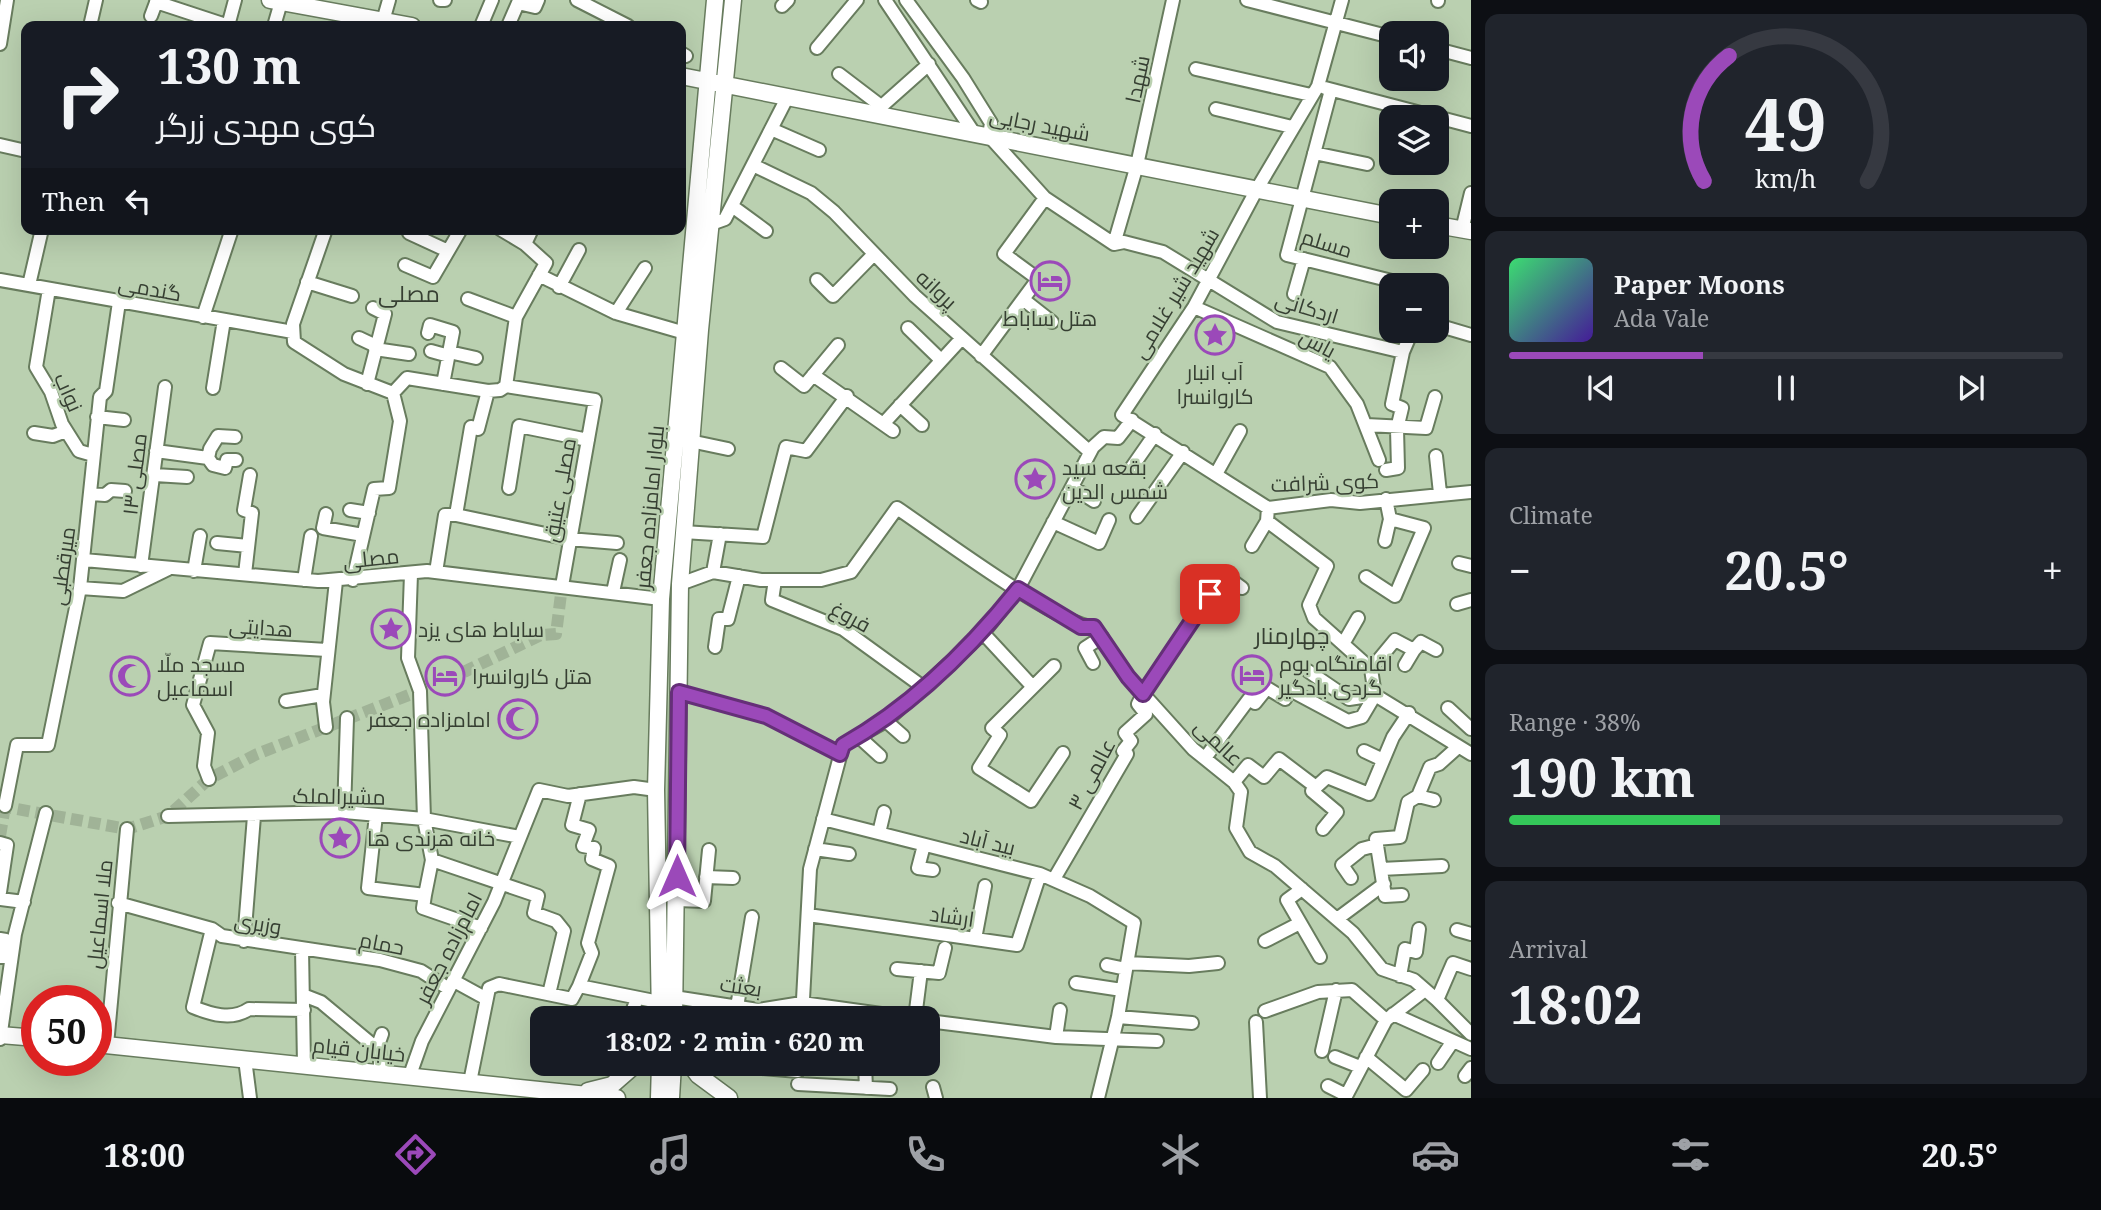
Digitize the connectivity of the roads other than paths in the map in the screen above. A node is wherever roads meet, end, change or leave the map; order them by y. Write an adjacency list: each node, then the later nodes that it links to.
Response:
1 (7, 0): 30 (street)
2 (96, 0): 20 (street)
3 (235, 0): 22 (street)
4 (389, 0): 24 (street)
5 (492, 0): 25 (street)
6 (538, 0): 26 (street)
7 (577, 0): 27 (street)
8 (715, 0): 31 (main road, بلوار امامزاده جعفر)
9 (733, 0): 35 (main road, بلوار امامزاده جعفر)
10 (857, 0): 32 (street)
11 (886, 0): 36 (street)
12 (906, 0): 57 (street)
13 (1173, 0): 64 (street, شهدا)
14 (1247, 0): 28 (street)
15 (1342, 0): 28 (street)
16 (156, 1): 19 (street); 21 (street)
17 (275, 1): 18 (main road); 23 (street)
18 (318, 4): 24 (main road)
19 (151, 16)
20 (91, 21)
21 (214, 21)
22 (229, 21)
23 (274, 21)
24 (383, 21)
25 (483, 21)
26 (510, 21)
27 (618, 21)
28 (1336, 23): 29 (street); 45 (street)
29 (1379, 34)
30 (0, 44)
31 (709, 46): 38 (main road); 41 (main road, بلوار امامزاده جعفر)
32 (817, 48)
33 (1449, 52): 34 (street)
34 (1471, 58)
35 (726, 64): 43 (main road, بلوار امامزاده جعفر); 44 (main road)
36 (929, 64): 50 (street); 57 (street)
37 (1196, 69): 45 (street)
38 (686, 73)
39 (839, 74): 50 (street)
40 (686, 77): 41 (main road, شهید رجایی)
41 (706, 80): 43 (main road, شهید رجایی); 51 (main road, بلوار امامزاده جعفر)
42 (686, 83): 51 (main road)
43 (724, 83): 44 (main road, شهید رجایی); 48 (main road, بلوار امامزاده جعفر)
44 (749, 88): 46 (main road, شهید رجایی); 48 (main road)
45 (1320, 90): 47 (street); 55 (street, شهید شیر غلامی); 61 (street)
46 (788, 96): 50 (main road, شهید رجایی); 56 (street)
47 (1385, 105)
48 (722, 108): 54 (main road, بلوار امامزاده جعفر)
49 (1216, 108): 55 (street)
50 (877, 109): 57 (main road, شهید رجایی)
51 (704, 120): 54 (main road); 114 (main road, بلوار امامزاده جعفر)
52 (1449, 120): 53 (street)
53 (1471, 126)
54 (720, 127): 71 (main road, بلوار امامزاده جعفر)
55 (1292, 127): 65 (street, شهید شیر غلامی)
56 (771, 128): 60 (street); 63 (street)
57 (982, 134): 64 (main road, شهید رجایی); 67 (street)
58 (0, 145): 59 (street)
59 (21, 150)
60 (819, 150)
61 (1314, 153): 62 (street); 68 (street)
62 (1367, 164)
63 (753, 165): 69 (street); 86 (street, پروانه)
64 (1137, 165): 65 (main road, شهید رجایی); 83 (street, شهدا)
65 (1257, 189): 68 (main road, شهید رجایی); 95 (street, شهید شیر غلامی)
66 (1471, 193): 73 (street)
67 (1045, 198): 83 (street); 102 (street)
68 (1302, 198): 70 (main road, شهید رجایی); 87 (street, مسلم)
69 (732, 206): 71 (street); 74 (street)
70 (1379, 214)
71 (711, 224): 153 (main road, بلوار امامزاده جعفر)
72 (1449, 227): 73 (main road)
73 (1467, 230)
74 (766, 231)
75 (41, 235): 96 (street)
76 (230, 235): 107 (street)
77 (324, 235): 94 (street)
78 (413, 235): 85 (street)
79 (458, 235): 85 (street)
80 (510, 235): 82 (street)
81 (530, 235): 82 (street)
82 (525, 244): 90 (street)
83 (1114, 244): 95 (street, اردکانی)
84 (579, 250): 97 (street)
85 (449, 251): 88 (street)
86 (874, 254): 93 (street); 118 (street, پروانه)
87 (1304, 259): 91 (street, مسلم); 99 (street)
88 (405, 265)
89 (645, 268): 106 (street)
90 (539, 275): 97 (street); 108 (street)
91 (1379, 278)
92 (0, 280): 96 (street, گندمی)
93 (817, 280)
94 (307, 282): 100 (street); 116 (street)
95 (1207, 282): 104 (street, شهید شیر غلامی); 123 (street, اردکانی)
96 (29, 285): 98 (street, گندمی)
97 (559, 287): 106 (street)
98 (49, 289): 103 (street, گندمی); 147 (street, نواب)
99 (1294, 295)
100 (352, 296)
101 (468, 299): 108 (street)
102 (1024, 300): 110 (street); 126 (street)
103 (119, 302): 107 (street, گندمی); 141 (street, میرقطبی)
104 (1194, 307): 142 (street, شهید شیر غلامی); 145 (street, یاس)
105 (373, 308): 121 (street)
106 (616, 313): 114 (street)
107 (203, 317): 109 (street, گندمی)
108 (516, 317): 133 (street)
109 (223, 320): 116 (street, گندمی); 135 (street)
110 (1052, 322)
111 (908, 328): 128 (street)
112 (1449, 329): 115 (street)
113 (428, 333): 125 (street)
114 (685, 333): 167 (main road, بلوار امامزاده جعفر)
115 (1471, 335)
116 (294, 337): 131 (street, گندمی)
117 (359, 338): 121 (street)
118 (962, 338): 126 (street, پروانه); 128 (street)
119 (1407, 343): 123 (street)
120 (838, 345): 130 (street)
121 (375, 347): 124 (street); 131 (street)
122 (431, 351): 125 (street)
123 (1403, 352): 146 (street)
124 (409, 354)
125 (449, 354): 127 (street); 132 (street)
126 (981, 356): 156 (street, پروانه)
127 (476, 358)
128 (941, 360): 140 (street)
129 (781, 368): 130 (street)
130 (813, 375): 138 (street)
131 (367, 384): 137 (street, گندمی)
132 (443, 384): 136 (street); 137 (street)
133 (506, 386): 136 (street); 152 (street, مصلی عتیق)
134 (165, 387): 155 (street, مصلی ۱۳)
135 (213, 388)
136 (488, 391): 181 (street)
137 (393, 393): 178 (street)
138 (847, 396): 140 (street); 187 (street)
139 (1435, 397): 146 (street)
140 (900, 405): 144 (street)
141 (97, 417): 143 (street); 158 (street, میرقطبی)
142 (1127, 417): 150 (street, کوی شرافت); 156 (street, شهید شیر غلامی)
143 (124, 420)
144 (922, 425)
145 (1366, 425): 146 (street); 146 (street, یاس)
146 (1397, 429)
147 (66, 430): 149 (street); 158 (street, نواب)
148 (1240, 431): 163 (street)
149 (34, 433)
150 (1155, 434): 157 (street, کوی شرافت); 162 (street)
151 (235, 437): 160 (street)
152 (588, 440): 170 (street); 191 (street, مصلی عتیق)
153 (690, 441): 154 (street); 167 (main road, بلوار امامزاده جعفر)
154 (728, 449)
155 (156, 451): 160 (street); 164 (street, مصلی ۱۳)
156 (1090, 452): 169 (street)
157 (1183, 452): 163 (street, کوی شرافت); 182 (street)
158 (93, 455): 174 (street, میرقطبی)
159 (1436, 456): 173 (street)
160 (208, 458): 161 (street)
161 (236, 460)
162 (1132, 467)
163 (1216, 474): 180 (street, کوی شرافت)
164 (155, 475): 166 (street); 199 (street, مصلی ۱۳)
165 (250, 475): 195 (street)
166 (187, 477)
167 (679, 480): 186 (main road, بلوار امامزاده جعفر); 218 (main road, بلوار امامزاده جعفر)
168 (1471, 483): 172 (street)
169 (1072, 487): 176 (street); 185 (street)
170 (509, 488)
171 (125, 491): 174 (street)
172 (1465, 491): 173 (street, کوی شرافت)
173 (1440, 493): 175 (street, کوی شرافت)
174 (91, 494): 197 (street, میرقطبی)
175 (1386, 499): 180 (street, کوی شرافت); 183 (street)
176 (1094, 500)
177 (350, 510): 178 (street)
178 (369, 513): 188 (street)
179 (326, 514): 188 (street)
180 (1268, 514): 196 (street); 224 (street)
181 (456, 515): 191 (street); 202 (street)
182 (1137, 517)
183 (1390, 519): 192 (street); 207 (street)
184 (1110, 520): 185 (street)
185 (1054, 522): 216 (street)
186 (684, 531): 187 (street); 212 (main road, بلوار امامزاده جعفر)
187 (720, 534): 203 (street)
188 (363, 535): 209 (street)
189 (200, 536): 201 (street)
190 (311, 536): 208 (street)
191 (569, 539): 194 (street); 213 (street, مصلی عتیق)
192 (1385, 541)
193 (218, 543): 195 (street)
194 (617, 543)
195 (248, 545): 205 (street)
196 (1252, 546)
197 (84, 560): 199 (street, مصلی); 214 (street, میرقطبی)
198 (620, 560): 217 (street)
199 (141, 566): 200 (street, مصلی)
200 (168, 569): 201 (street, مصلی); 214 (street)
201 (194, 571): 205 (street, مصلی)
202 (436, 572): 204 (street, مصلی); 213 (street, مصلی)
203 (713, 572): 206 (street); 212 (street)
204 (411, 573): 209 (street, مصلی); 271 (street)
205 (244, 574): 208 (street, مصلی)
206 (738, 576): 210 (street); 225 (street)
207 (1366, 577)
208 (304, 580): 211 (street, مصلی)
209 (353, 580): 211 (street, مصلی)
210 (775, 580): 216 (street); 235 (street, فروغ)
211 (336, 581): 226 (street)
212 (680, 584): 236 (main road, بلوار امامزاده جعفر)
213 (562, 586): 217 (street, مصلی)
214 (80, 588): 264 (street, میرقطبی)
215 (1242, 588): 237 (street)
216 (1018, 589): 222 (street); 223 (street, عالمی)
217 (613, 592): 218 (street, مصلی)
218 (662, 599): 260 (main road, بلوار امامزاده جعفر)
219 (1471, 600): 220 (street)
220 (1457, 604)
221 (1358, 618): 224 (street)
222 (983, 633): 234 (street); 235 (street)
223 (1102, 638): 229 (street); 237 (street, عالمی)
224 (1343, 645): 232 (street)
225 (715, 647)
226 (327, 650): 238 (street); 257 (street, هدایتی)
227 (1414, 650): 228 (street); 231 (street); 232 (street)
228 (1436, 650)
229 (1093, 663)
230 (1054, 666): 234 (street)
231 (1405, 666)
232 (1371, 669): 239 (street)
233 (1308, 671): 239 (street)
234 (1032, 686): 251 (street)
235 (923, 687): 244 (street)
236 (679, 692): 252 (street); 300 (main road, بلوار امامزاده جعفر)
237 (1143, 694): 255 (street, عالمی); 291 (street, عالمی ۳)
238 (323, 695): 240 (street); 245 (street)
239 (1375, 695): 242 (street); 255 (street)
240 (286, 701)
241 (1448, 708): 246 (street)
242 (1409, 713): 249 (street); 256 (street)
243 (347, 718): 265 (street)
244 (886, 721): 247 (street); 248 (street)
245 (326, 727)
246 (1471, 729)
247 (859, 736): 252 (street); 254 (street)
248 (903, 736)
249 (1458, 747): 253 (street); 262 (street)
250 (1364, 751): 256 (street)
251 (1063, 753)
252 (840, 754): 272 (street)
253 (1471, 754)
254 (880, 756)
255 (1205, 758): 258 (street, عالمی)
256 (1383, 760): 259 (street)
257 (209, 779)
258 (1234, 782): 259 (street); 295 (street, عالمی)
259 (1316, 787): 274 (street)
260 (656, 790): 261 (street); 341 (main road, بلوار امامزاده جعفر)
261 (580, 794): 276 (street, امام‌زاده جعفر); 330 (street)
262 (1418, 796): 263 (street); 279 (street)
263 (1434, 800)
264 (5, 806)
265 (344, 812): 268 (street, مشیرالملک); 270 (street, مشیرالملک)
266 (884, 812): 275 (street)
267 (46, 813): 301 (street)
268 (376, 815): 271 (street, مشیرالملک); 297 (street)
269 (168, 816): 270 (street, مشیرالملک)
270 (254, 816): 314 (street)
271 (424, 819): 276 (street, مشیرالملک); 283 (street)
272 (823, 820): 275 (street, بید آباد); 280 (street)
273 (127, 829): 302 (street, ملا اسماعیل)
274 (1323, 829)
275 (879, 834): 278 (street, بید آباد)
276 (520, 837): 292 (street, امام‌زاده جعفر)
277 (0, 843): 296 (street)
278 (924, 845): 286 (street); 287 (street, بید آباد)
279 (1377, 845): 285 (street); 290 (street)
280 (816, 849): 282 (street); 303 (street)
281 (709, 850): 288 (street)
282 (849, 854)
283 (432, 860): 292 (street); 297 (street)
284 (1442, 866): 285 (street)
285 (1381, 869): 293 (street)
286 (933, 870)
287 (1040, 874): 291 (street, بید آباد); 313 (street, ارشاد)
288 (706, 877): 289 (street); 300 (street)
289 (733, 878)
290 (1352, 878)
291 (1054, 879): 322 (street, بید آباد)
292 (501, 884): 307 (street, امام‌زاده جعفر); 334 (street)
293 (1384, 884): 298 (street); 305 (street)
294 (985, 886): 313 (street)
295 (1302, 889): 305 (street, عالمی); 306 (street)
296 (0, 892)
297 (425, 895): 307 (street)
298 (1402, 895)
299 (0, 899): 301 (street)
300 (677, 900): 341 (main road, بلوار امامزاده جعفر)
301 (24, 902): 318 (street)
302 (118, 903): 308 (street, وزیری); 328 (street, ملا اسماعیل)
303 (808, 915): 313 (street, ارشاد); 339 (street)
304 (752, 917): 342 (street)
305 (1337, 919): 326 (street, عالمی)
306 (1300, 923): 315 (street); 319 (street)
307 (481, 928): 329 (street, امام‌زاده جعفر)
308 (212, 929): 314 (street, وزیری); 346 (street)
309 (1419, 929): 326 (street)
310 (1457, 930): 311 (street)
311 (1471, 934)
312 (0, 939): 318 (street)
313 (975, 939)
314 (244, 941): 317 (street, وزیری)
315 (1265, 941)
316 (945, 948): 325 (street)
317 (302, 949): 329 (street, حمام); 335 (street, وزیری)
318 (6, 955): 356 (street)
319 (1320, 957)
320 (1219, 963): 322 (street)
321 (1107, 965): 322 (street)
322 (1127, 966): 331 (street)
323 (897, 969): 325 (street)
324 (1471, 970): 338 (street)
325 (921, 971): 345 (street)
326 (1400, 976): 333 (street, عالمی)
327 (1076, 983): 331 (street)
328 (108, 985)
329 (452, 985): 336 (street, حمام); 371 (street, امام‌زاده جعفر)
330 (579, 986): 334 (street); 337 (street, بعثت)
331 (1122, 990): 349 (street)
332 (1336, 990): 348 (street); 350 (street); 366 (street)
333 (1425, 990): 338 (street, عالمی); 350 (street)
334 (549, 994): 336 (street)
335 (303, 995): 346 (street, وزیری); 364 (street)
336 (485, 998): 378 (street)
337 (637, 998): 340 (street); 341 (street, بعثت)
338 (1437, 1000): 355 (street, عالمی)
339 (802, 1003): 343 (street, بعثت); 344 (street, بعثت)
340 (634, 1006)
341 (664, 1006)
342 (737, 1006)
343 (783, 1006)
344 (824, 1006)
345 (917, 1006)
346 (304, 1010): 368 (street, وزیری)
347 (1060, 1010): 358 (street)
348 (1265, 1011)
349 (1118, 1017): 353 (street); 359 (street)
350 (1389, 1017): 361 (street); 366 (street)
351 (940, 1022): 358 (street)
352 (1256, 1022): 390 (street)
353 (1192, 1023)
354 (382, 1034): 364 (street)
355 (1471, 1034)
356 (0, 1036): 357 (main road)
357 (21, 1037)
358 (1056, 1037): 359 (street)
359 (1112, 1039): 360 (street); 389 (street)
360 (1157, 1041)
361 (1453, 1041): 363 (street); 367 (street)
362 (112, 1046): 365 (main road, خیابان قیام)
363 (1471, 1047)
364 (377, 1048): 370 (street)
365 (245, 1059): 368 (main road, خیابان قیام); 384 (street)
366 (1363, 1062): 369 (street); 383 (street)
367 (1438, 1063)
368 (304, 1065): 370 (main road, خیابان قیام)
369 (1423, 1070)
370 (380, 1072): 371 (main road, خیابان قیام)
371 (410, 1075): 378 (main road, خیابان قیام)
372 (622, 1076): 382 (main road)
373 (660, 1076): 386 (main road)
374 (672, 1076): 387 (main road)
375 (701, 1076): 388 (main road)
376 (865, 1076): 380 (street)
377 (798, 1079): 380 (street)
378 (470, 1082): 382 (main road, خیابان قیام)
379 (1328, 1086): 383 (street)
380 (866, 1088): 381 (street)
381 (890, 1089)
382 (579, 1094): 385 (main road, خیابان قیام)
383 (1346, 1096)
384 (250, 1098)
385 (617, 1098)
386 (659, 1098)
387 (671, 1098)
388 (730, 1098)
389 (1098, 1098)
390 (1260, 1098)

